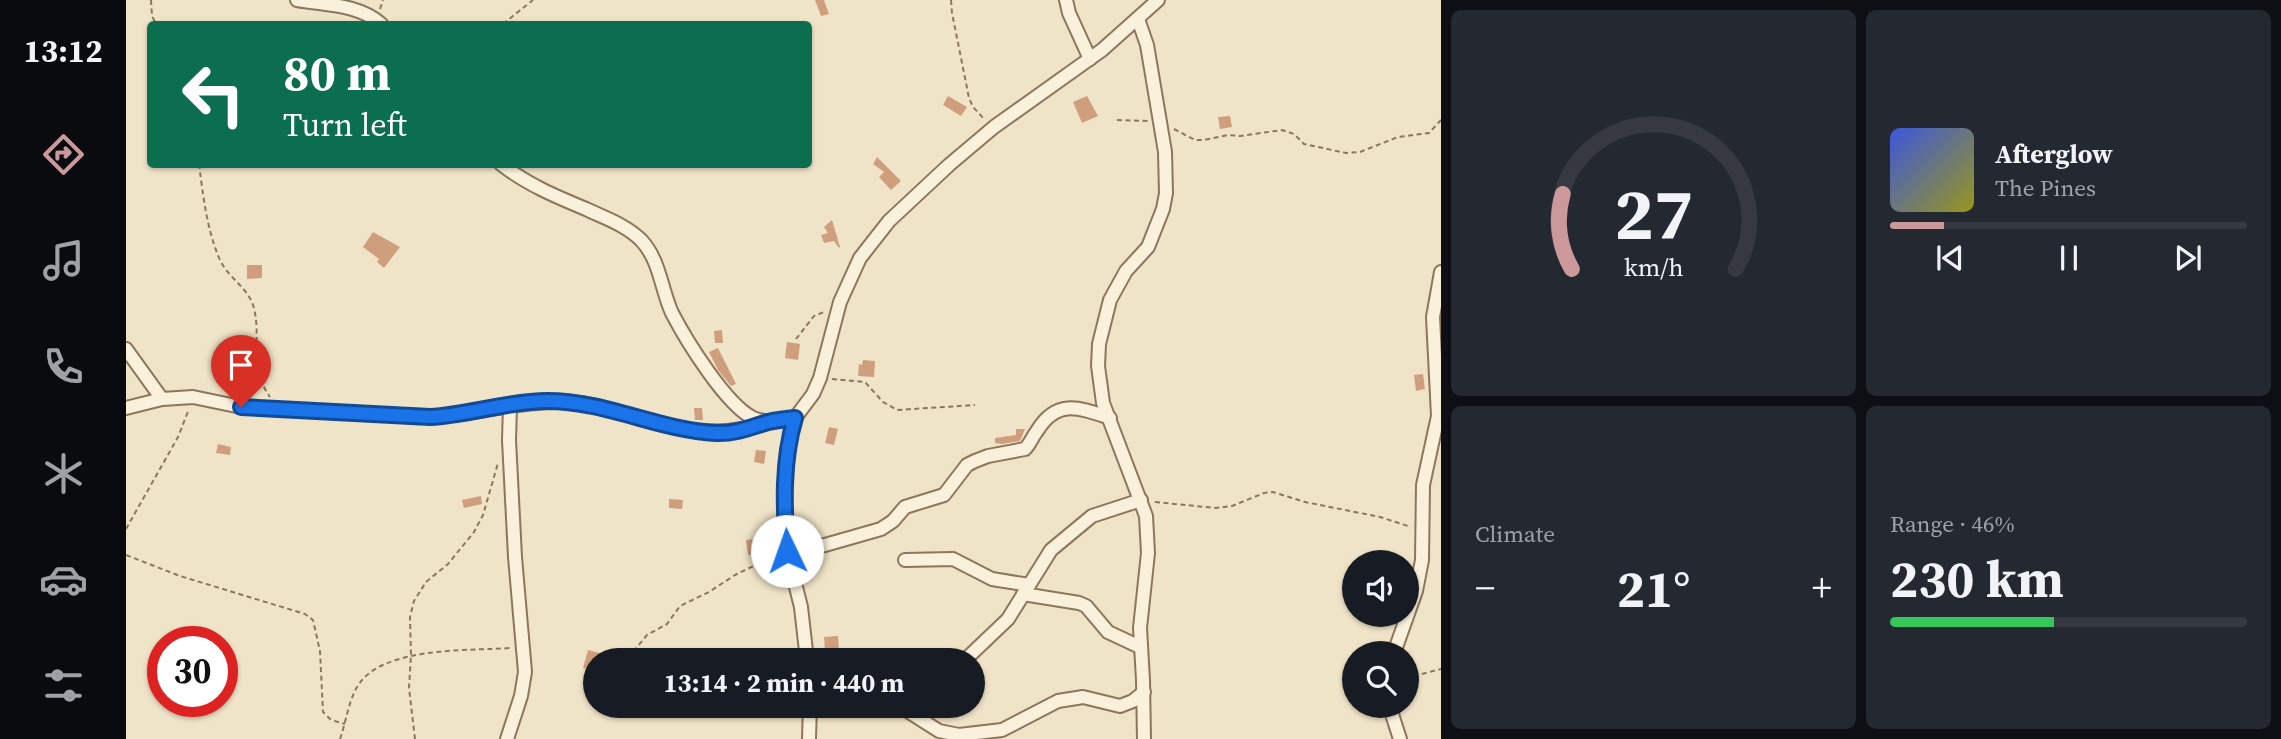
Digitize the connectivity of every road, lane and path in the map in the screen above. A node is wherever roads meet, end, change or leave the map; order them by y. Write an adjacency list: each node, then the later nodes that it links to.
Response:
1 (151, 0): 8 (path)
2 (297, 0): 9 (street)
3 (533, 0): 10 (path)
4 (951, 0): 15 (path)
5 (1066, 0): 11 (street)
6 (1158, 0): 7 (street)
7 (1138, 19): 11 (street); 14 (street)
8 (154, 21)
9 (377, 21)
10 (507, 21)
11 (1090, 59): 15 (street)
12 (1117, 120): 14 (path)
13 (1441, 120): 14 (path)
14 (1160, 122): 30 (street)
15 (994, 127): 19 (street)
16 (200, 168): 28 (path)
17 (506, 168): 31 (street)
18 (1441, 272): 35 (street)
19 (840, 302): 20 (path); 22 (street)
20 (796, 339)
21 (126, 349): 24 (street)
22 (820, 378): 25 (path); 29 (street)
23 (193, 397): 24 (street); 28 (street); 34 (path)
24 (162, 399): 27 (street)
25 (975, 405)
26 (510, 406): 28 (street); 31 (street); 32 (street)
27 (126, 408)
28 (279, 409)
29 (795, 418): 31 (street); 36 (street)
30 (1110, 418): 33 (street); 36 (street)
31 (769, 422)
32 (509, 440): 41 (street); 46 (path)
33 (1141, 500): 35 (path); 39 (street); 42 (street)
34 (126, 529)
35 (1422, 531): 40 (street)
36 (787, 551): 43 (path); 44 (street)
37 (126, 555): 53 (path)
38 (905, 560): 39 (street)
39 (1026, 589): 42 (street); 45 (street)
40 (1398, 641)
41 (524, 647): 46 (path); 57 (street)
42 (1140, 647): 49 (street)
43 (636, 648)
44 (805, 648)
45 (978, 648)
46 (411, 655): 53 (path); 56 (path)
47 (1441, 669): 48 (path)
48 (1419, 675)
49 (1144, 692): 54 (street); 60 (street)
50 (810, 718): 58 (street)
51 (919, 718): 54 (street)
52 (1393, 718): 61 (street)
53 (345, 723): 55 (path)
54 (1002, 730): 59 (street)
55 (340, 739)
56 (415, 739)
57 (507, 739)
58 (809, 739)
59 (1013, 739)
60 (1144, 739)
61 (1400, 739)

